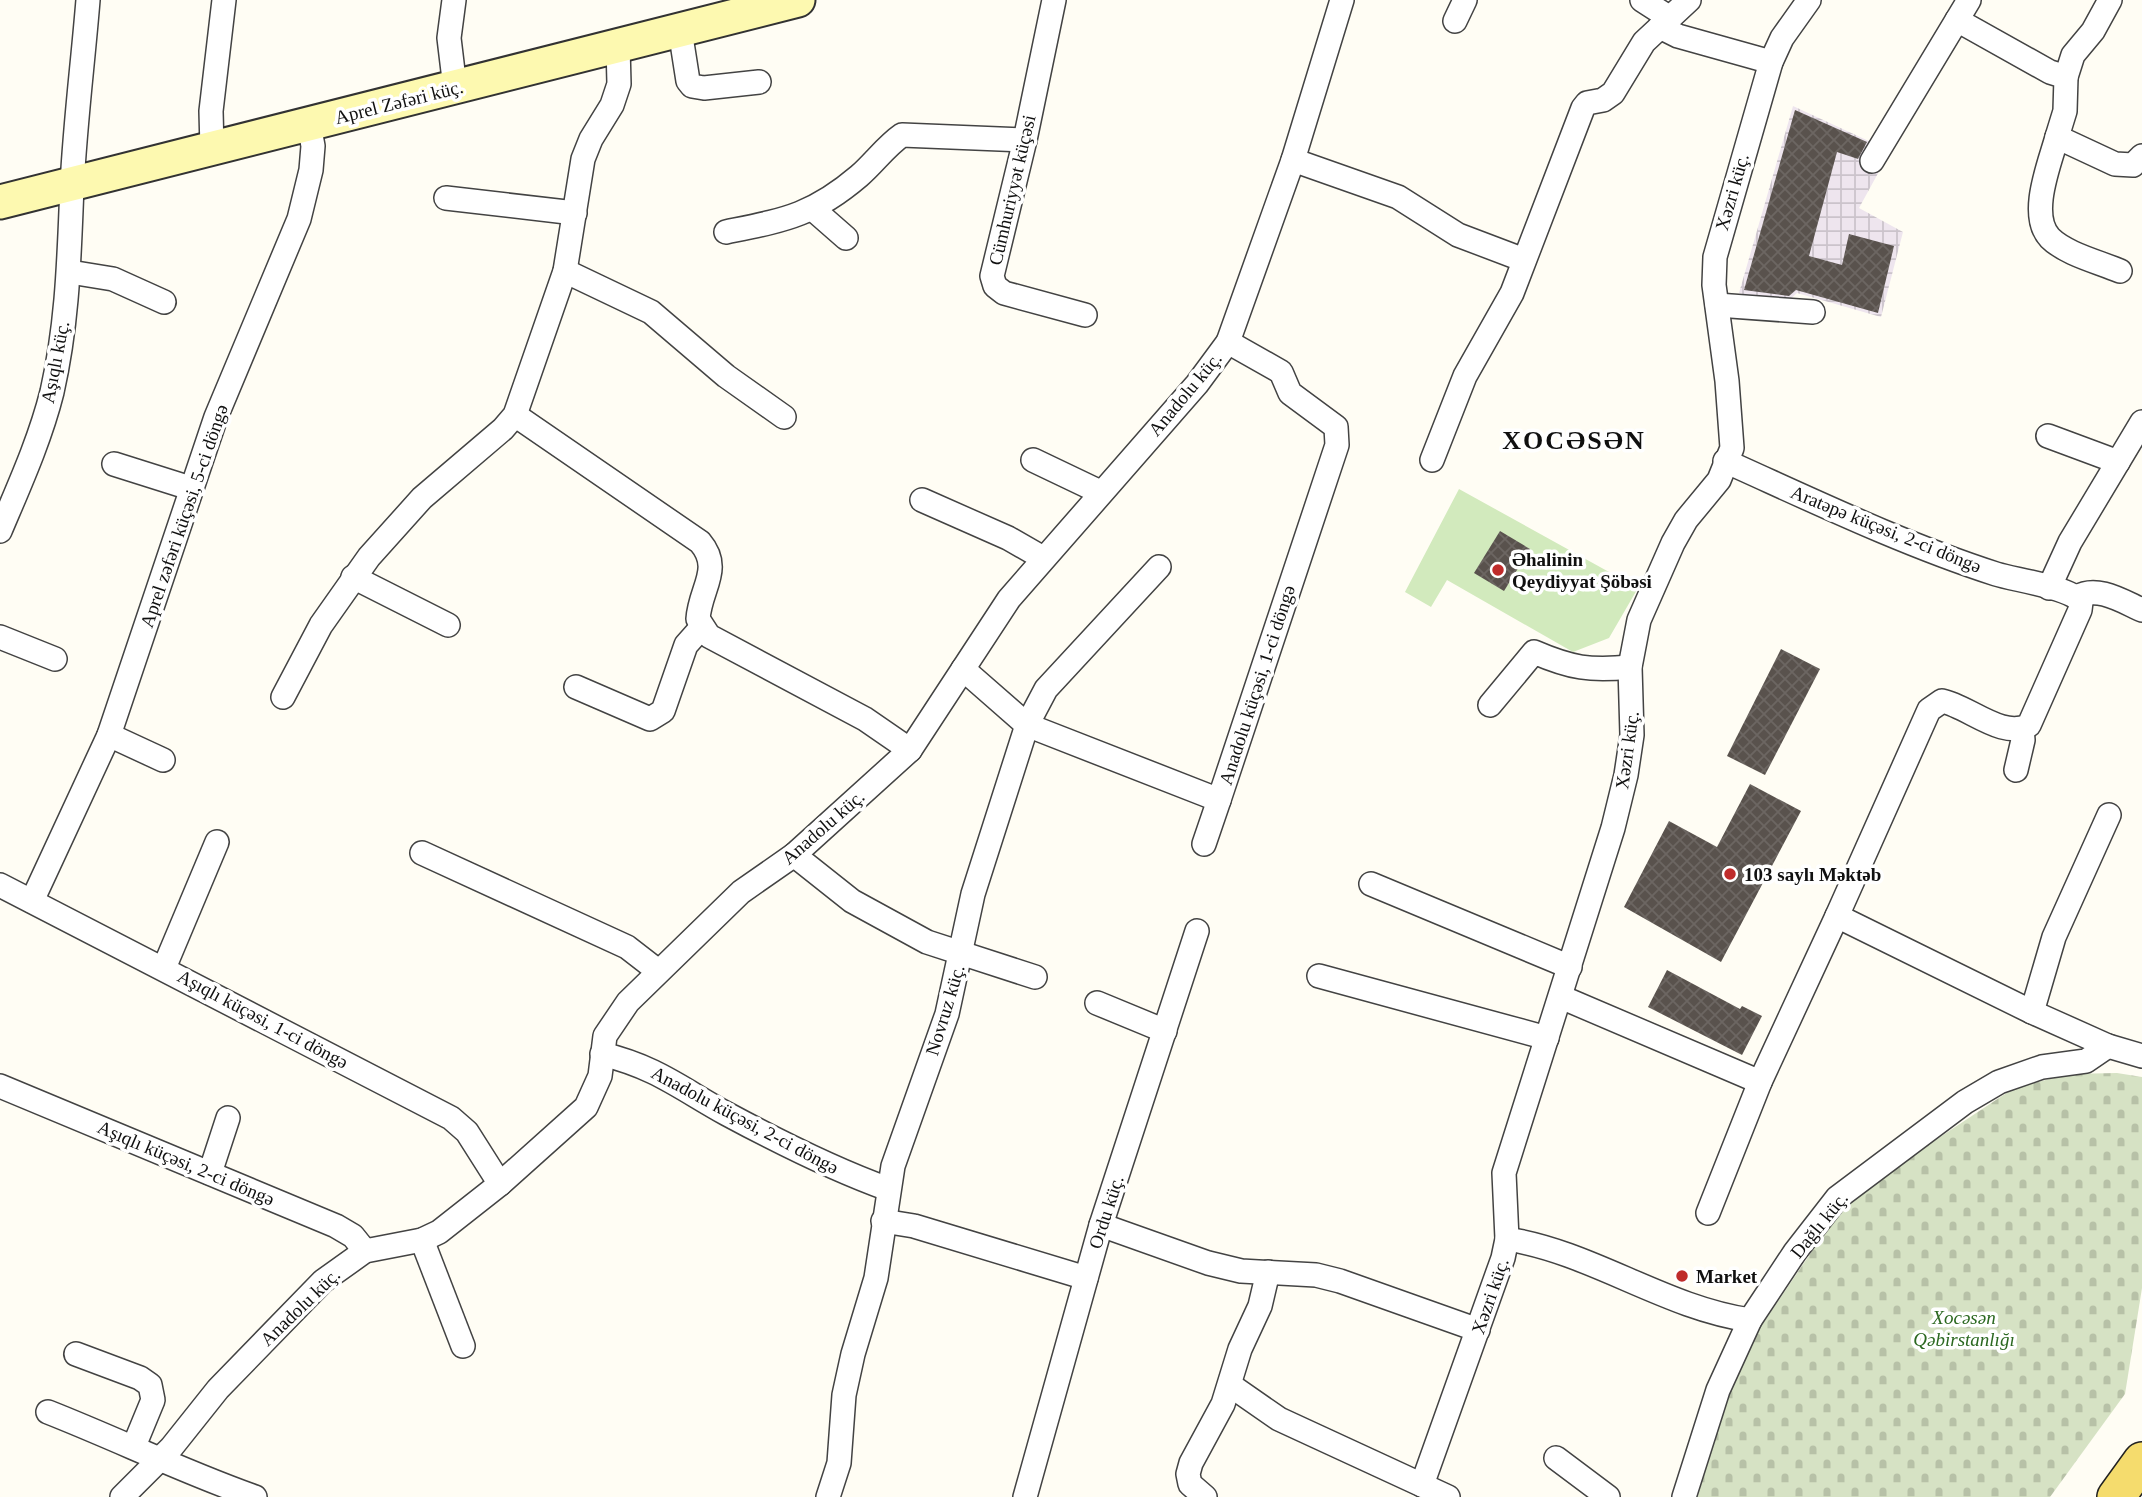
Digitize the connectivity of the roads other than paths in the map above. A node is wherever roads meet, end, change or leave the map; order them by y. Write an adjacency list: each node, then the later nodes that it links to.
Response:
1 (88, 0): 29 (street, Aşıqlı küç.)
2 (224, 0): 25 (street)
3 (454, 0): 21 (street)
4 (798, 0): 16 (street, Aprel Zəfəri küç.)
5 (1054, 0): 24 (street, Cümhuriyyət küçəsi)
6 (1342, 0): 27 (street, Anadolu küç.)
7 (1465, 0): 14 (street)
8 (1642, 0): 15 (street)
9 (1689, 0): 15 (street)
10 (1809, 0): 18 (street, Xəzri küç.)
11 (1969, 0): 13 (street)
12 (2110, 0): 19 (street)
13 (1957, 20): 19 (street); 28 (street)
14 (1455, 21)
15 (1665, 22): 18 (street); 36 (street)
16 (680, 30): 17 (street, Aprel Zəfəri küç.); 20 (street)
17 (618, 46): 21 (street, Aprel Zəfəri küç.); 33 (street)
18 (1771, 62): 41 (street, Xəzri küç.)
19 (2066, 77): 23 (street)
20 (759, 82)
21 (455, 89): 22 (street, Aprel Zəfəri küç.)
22 (309, 124): 25 (street, Aprel Zəfəri küç.); 54 (street, Aprel zəfəri küçəsi, 5-ci döngə)
23 (2057, 137): 26 (street); 38 (street)
24 (1025, 140): 32 (street); 43 (street, Cümhuriyyət küçəsi)
25 (212, 149): 29 (street, Aprel Zəfəri küç.)
26 (2142, 156)
27 (1293, 160): 36 (street); 44 (street, Anadolu küç.)
28 (1872, 161)
29 (72, 184): 31 (street, Aprel Zəfəri küç.); 39 (street, Aşıqlı küç.)
30 (446, 198): 33 (street)
31 (0, 202)
32 (814, 210): 34 (street); 35 (street)
33 (575, 213): 37 (street)
34 (726, 232)
35 (846, 238)
36 (1524, 260): 50 (street)
37 (565, 271): 45 (street); 46 (street)
38 (2120, 271)
39 (70, 272): 40 (street); 57 (street, Aşıqlı küç.)
40 (164, 302)
41 (1717, 305): 42 (street); 51 (street, Xəzri küç.)
42 (1813, 312)
43 (1085, 314)
44 (1228, 342): 55 (street, Anadolu küç.); 79 (street, Anadolu küçəsi, 1-ci döngə)
45 (515, 415): 60 (street); 65 (street)
46 (784, 417)
47 (2142, 422): 52 (street)
48 (2048, 436): 52 (street)
49 (1033, 460): 55 (street)
50 (1432, 460)
51 (1725, 461): 61 (street, Aratəpə küçəsi, 2-ci döngə); 68 (street, Xəzri küç.)
52 (2118, 463): 61 (street)
53 (114, 464): 54 (street)
54 (190, 488): 75 (street, Aprel zəfəri küçəsi, 5-ci döngə)
55 (1100, 492): 58 (street, Anadolu küç.)
56 (922, 500): 58 (street)
57 (0, 531)
58 (1043, 558): 69 (street, Anadolu küç.)
59 (1159, 567): 73 (street, Novruz küç.)
60 (353, 577): 64 (street); 71 (street)
61 (2049, 588): 62 (street, Aratəpə küçəsi, 2-ci döngə)
62 (2077, 597): 63 (street, Aratəpə küçəsi, 2-ci döngə); 74 (street)
63 (2142, 610)
64 (448, 625)
65 (702, 627): 70 (street); 76 (street)
66 (0, 637): 67 (street)
67 (55, 659)
68 (1630, 667): 72 (street); 91 (street, Xəzri küç.)
69 (963, 669): 73 (street, Anadolu küçəsi, 1-ci döngə); 76 (street, Anadolu küç.)
70 (576, 687)
71 (284, 697)
72 (1490, 705)
73 (1027, 725): 79 (street, Anadolu küçəsi, 1-ci döngə); 90 (street, Novruz küç.)
74 (2022, 729): 78 (street); 88 (street)
75 (110, 735): 77 (street); 87 (street, Aprel zəfəri küçəsi, 5-ci döngə)
76 (910, 750): 84 (street, Anadolu küç.)
77 (163, 760)
78 (2016, 770)
79 (1219, 800): 82 (street)
80 (2109, 815): 98 (street)
81 (217, 842): 92 (street)
82 (1204, 844)
83 (422, 853): 93 (street)
84 (794, 855): 90 (street); 93 (street, Anadolu küç.)
85 (1371, 884): 91 (street)
86 (0, 885): 87 (street, Aşıqlı küçəsi, 1-ci döngə)
87 (32, 901): 92 (street, Aşıqlı küçəsi, 1-ci döngə)
88 (1837, 916): 98 (street); 104 (street)
89 (1197, 931): 99 (street, Ordu küç.)
90 (962, 954): 95 (street); 109 (street, Novruz küç.)
91 (1570, 967): 100 (street, Xəzri küç.)
92 (164, 968): 108 (street, Aşıqlı küçəsi, 1-ci döngə)
93 (658, 971): 102 (street, Anadolu küç.)
94 (1319, 976): 100 (street)
95 (1035, 977)
96 (1568, 1000): 104 (street)
97 (1097, 1003): 99 (street)
98 (2032, 1012): 101 (street)
99 (1165, 1031): 112 (street, Ordu küç.)
100 (1546, 1038): 113 (street, Xəzri küç.)
101 (2108, 1046): 103 (street); 118 (street, Dağlı küç.)
102 (602, 1054): 108 (street, Anadolu küç.); 109 (street, Anadolu küçəsi, 2-ci döngə)
103 (2142, 1056)
104 (1760, 1082): 110 (street)
105 (0, 1086): 107 (street, Aşıqlı küçəsi, 2-ci döngə)
106 (228, 1118): 107 (street)
107 (210, 1172): 115 (street, Aşıqlı küçəsi, 2-ci döngə)
108 (500, 1184): 114 (street, Anadolu küç.)
109 (888, 1189): 111 (street, Novruz küç.)
110 (1708, 1213)
111 (883, 1221): 117 (street); 131 (street, Novruz küç.)
112 (1101, 1225): 116 (street); 117 (street, Ordu küç.)
113 (1507, 1239): 118 (street); 119 (street, Xəzri küç.)
114 (422, 1240): 115 (street, Anadolu küç.); 120 (street)
115 (365, 1251): 126 (street, Anadolu küç.)
116 (1268, 1272): 119 (street); 122 (street)
117 (1086, 1278): 132 (street, Ordu küç.)
118 (1751, 1320): 136 (street, Dağlı küç.)
119 (1478, 1331): 128 (street, Xəzri küç.)
120 (463, 1346)
121 (76, 1354): 124 (street)
122 (1230, 1385): 128 (street); 133 (street)
123 (48, 1412): 124 (street)
124 (134, 1446): 126 (street)
125 (1556, 1458): 135 (street)
126 (158, 1460): 129 (street, Anadolu küç.); 130 (street)
127 (2142, 1461): 137 (main road)
128 (1422, 1485): 134 (street)
129 (122, 1497)
130 (255, 1497)
131 (828, 1497)
132 (1025, 1497)
133 (1205, 1497)
134 (1447, 1497)
135 (1608, 1497)
136 (1684, 1497)
137 (2116, 1497)

